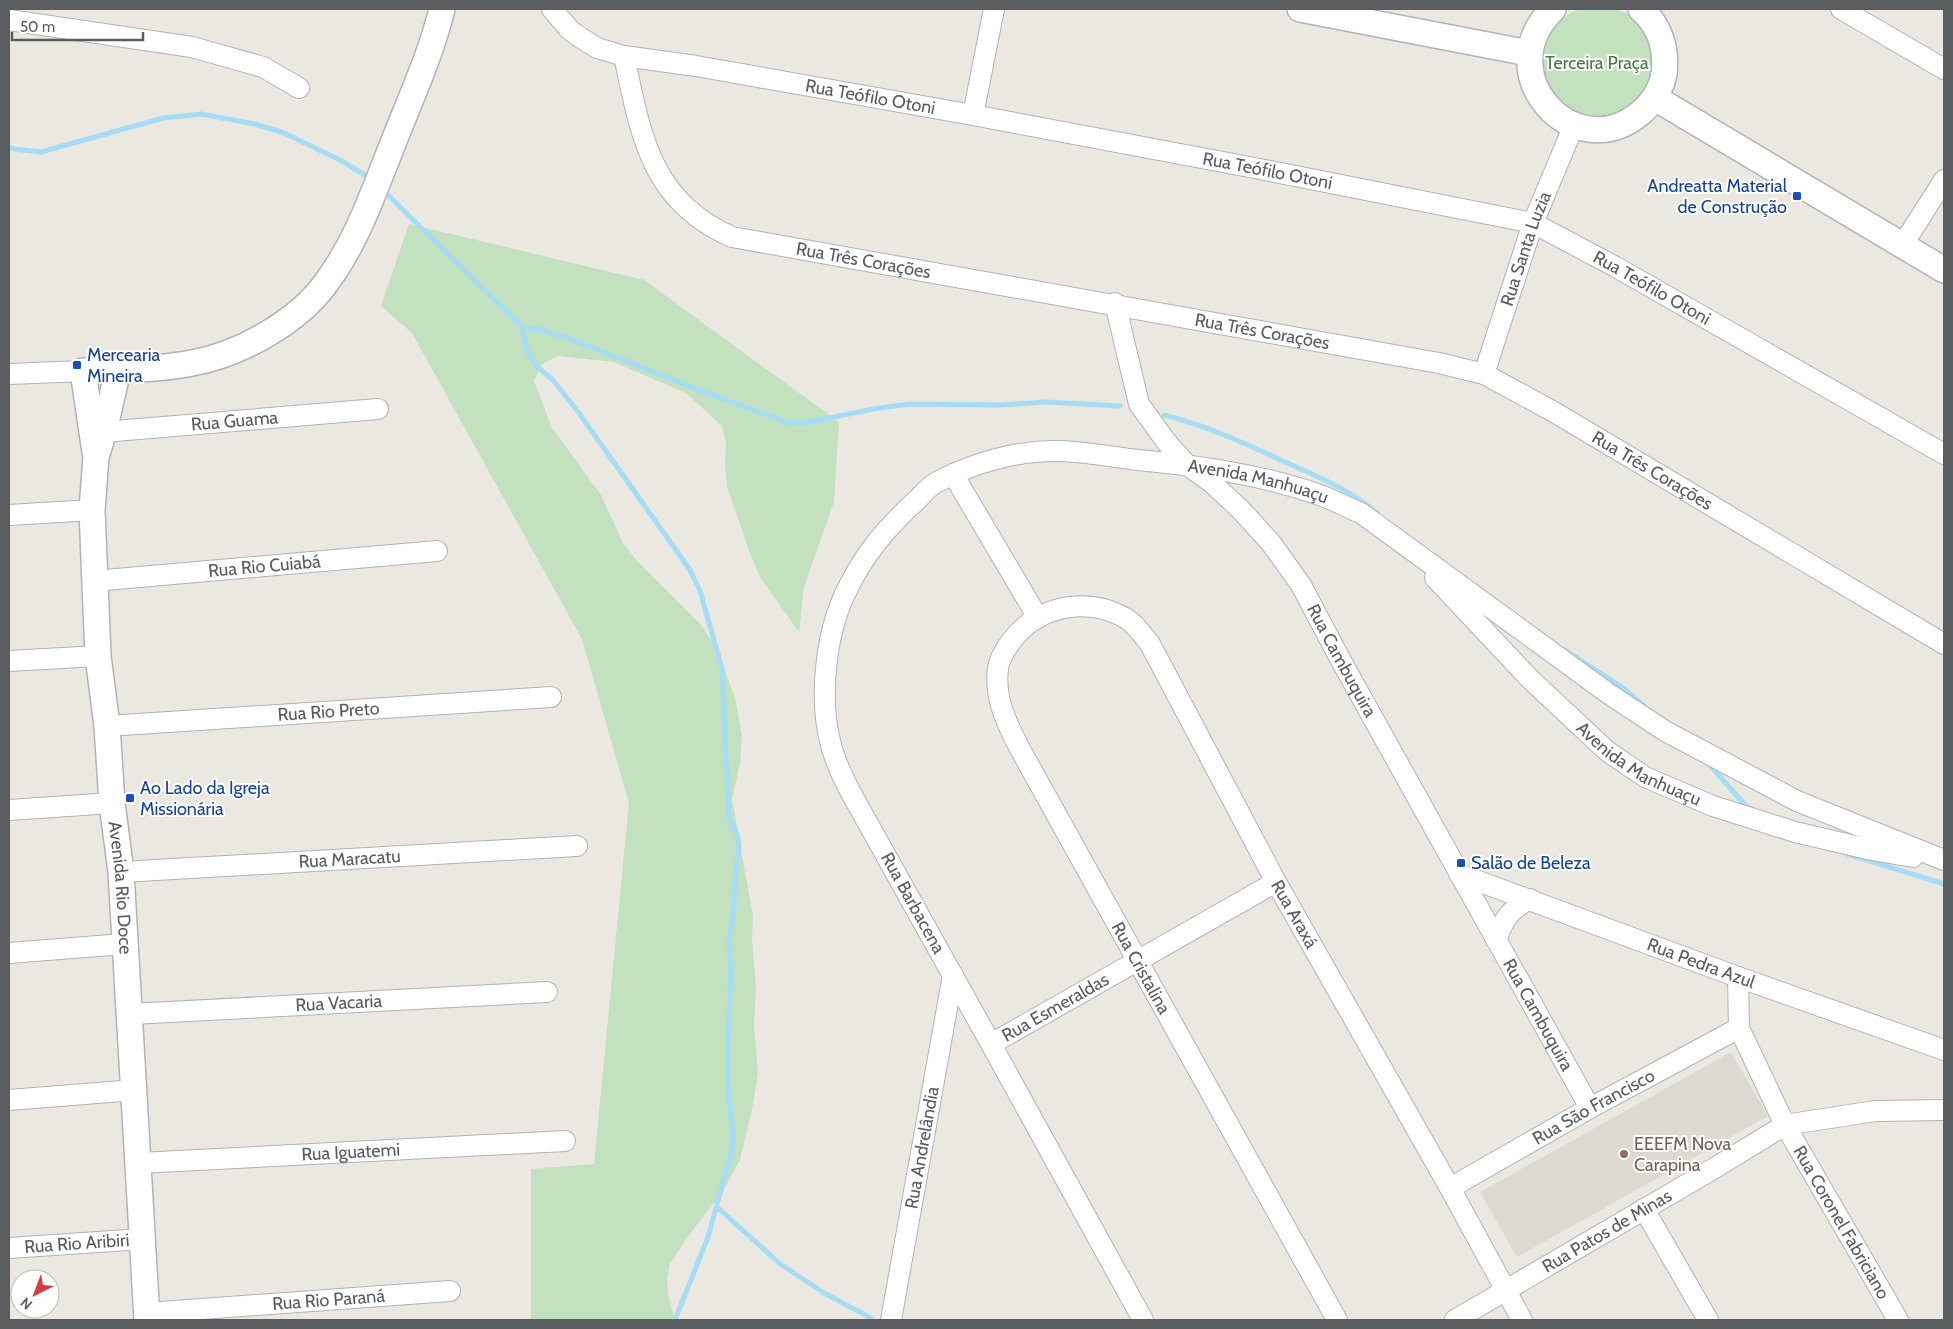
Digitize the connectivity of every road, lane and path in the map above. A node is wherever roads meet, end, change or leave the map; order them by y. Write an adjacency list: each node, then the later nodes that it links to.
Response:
1 (442, 9): 21 (street)
2 (552, 9): 10 (street, Rua Teófilo Otoni)
3 (994, 9): 14 (street)
4 (1300, 9): 9 (street)
5 (1553, 9): 9 (street)
6 (1641, 9): 13 (street)
7 (1841, 9): 11 (street)
8 (9, 20): 12 (street)
9 (1530, 53): 15 (street)
10 (624, 56): 14 (street, Rua Teófilo Otoni); 20 (street, Rua Três Corações)
11 (1944, 69)
12 (299, 88)
13 (1655, 98): 15 (street); 18 (street)
14 (973, 115): 17 (street, Rua Teófilo Otoni)
15 (1574, 125): 17 (street, Rua Santa Luzia)
16 (1944, 180): 18 (street)
17 (1533, 223): 24 (street, Rua Santa Luzia); 27 (street, Rua Teófilo Otoni)
18 (1902, 246): 19 (street)
19 (1944, 270)
20 (1115, 303): 24 (street, Rua Três Corações); 28 (street, Avenida Manhuaçu)
21 (118, 370): 22 (street); 26 (street, Avenida Rio Doce)
22 (83, 371): 23 (street); 26 (street, Avenida Rio Doce)
23 (9, 374)
24 (1484, 374): 36 (street, Rua Três Corações)
25 (378, 409): 26 (street, Rua Guama)
26 (98, 432): 30 (street, Avenida Rio Doce)
27 (1944, 454)
28 (1187, 465): 29 (street); 32 (street, Avenida Manhuaçu); 46 (street, Rua Cambuquira)
29 (944, 479): 35 (street); 53 (street, Rua Barbacena)
30 (92, 510): 31 (street); 34 (street, Avenida Rio Doce)
31 (9, 515)
32 (1405, 547): 44 (street, Avenida Manhuaçu); 44 (street, Avenida Manhuaçu)
33 (437, 551): 34 (street, Rua Rio Cuiabá)
34 (94, 581): 37 (street, Avenida Rio Doce)
35 (1038, 618): 47 (street, Rua Araxá); 52 (street, Rua Cristalina)
36 (1944, 644)
37 (98, 656): 38 (street); 40 (street, Avenida Rio Doce)
38 (9, 661)
39 (551, 697): 40 (street, Rua Rio Preto)
40 (106, 726): 41 (street, Avenida Rio Doce)
41 (112, 803): 42 (street); 45 (street, Avenida Rio Doce)
42 (9, 810)
43 (577, 846): 45 (street, Rua Maracatu)
44 (1942, 860)
45 (121, 872): 50 (street, Avenida Rio Doce)
46 (1459, 874): 48 (street, Rua Pedra Azul); 49 (street, Rua Cambuquira)
47 (1276, 882): 52 (street, Rua Esmeraldas); 67 (street, Rua Araxá)
48 (1530, 899): 49 (street); 54 (street, Rua Pedra Azul)
49 (1496, 940): 62 (street, Rua Cambuquira)
50 (124, 944): 51 (street); 56 (street, Avenida Rio Doce)
51 (9, 953)
52 (1138, 962): 58 (street, Rua Esmeraldas); 76 (street, Rua Cristalina)
53 (953, 975): 58 (street, Rua Barbacena); 74 (street, Rua Andrelândia)
54 (1738, 977): 57 (street); 59 (street, Rua Pedra Azul)
55 (547, 992): 56 (street, Rua Vacaria)
56 (131, 1014): 60 (street, Avenida Rio Doce)
57 (1738, 1028): 62 (street, Rua São Francisco); 64 (street, Rua Coronel Fabriciano)
58 (992, 1044): 75 (street, Rua Barbacena)
59 (1944, 1050)
60 (135, 1090): 61 (street); 66 (street, Avenida Rio Doce)
61 (9, 1100)
62 (1590, 1108): 67 (street, Rua São Francisco)
63 (1944, 1110): 64 (street)
64 (1784, 1125): 68 (street, Rua Patos de Minas); 80 (street, Rua Coronel Fabriciano)
65 (565, 1141): 66 (street, Rua Iguatemi)
66 (139, 1162): 69 (street, Avenida Rio Doce)
67 (1450, 1188): 72 (street, Rua Araxá)
68 (1644, 1209): 72 (street, Rua Patos de Minas); 79 (street)
69 (143, 1239): 70 (street, Rua Rio Aribiri); 73 (street, Avenida Rio Doce)
70 (9, 1248)
71 (450, 1291): 73 (street, Rua Rio Paraná)
72 (1505, 1292): 77 (street, Rua Patos de Minas); 78 (street, Rua Araxá)
73 (147, 1317)
74 (892, 1320)
75 (1143, 1320)
76 (1337, 1320)
77 (1455, 1320)
78 (1522, 1320)
79 (1708, 1320)
80 (1898, 1320)

